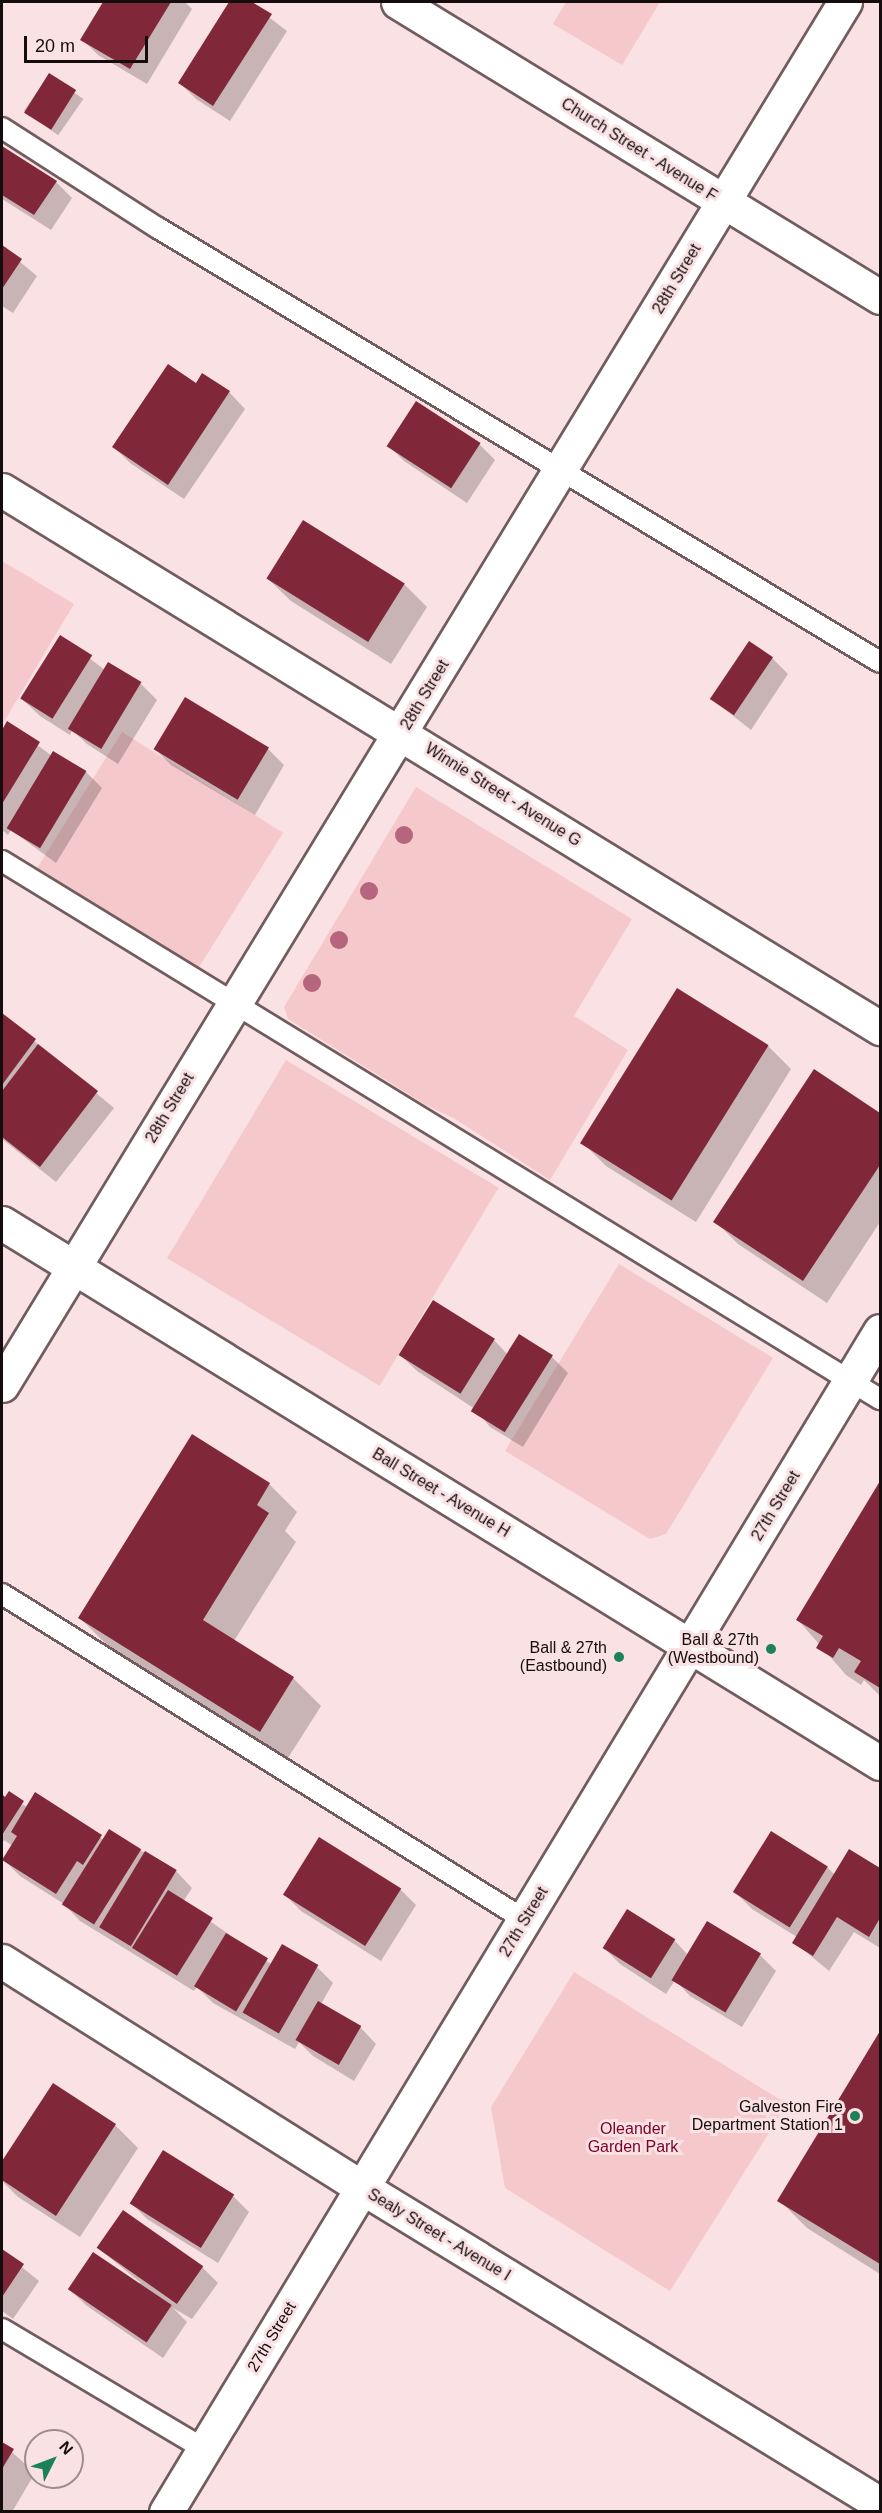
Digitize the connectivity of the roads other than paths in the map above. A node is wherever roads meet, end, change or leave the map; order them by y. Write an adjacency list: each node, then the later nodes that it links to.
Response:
1 (398, 2): 4 (street, Church Street - Avenue F)
2 (845, 2): 4 (street, 28th Street)
3 (2, 128): 6 (lane)
4 (723, 202): 5 (street, Church Street - Avenue F); 6 (street, 28th Street)
5 (880, 297)
6 (562, 469): 8 (lane); 9 (street, 28th Street)
7 (2, 490): 9 (street, Winnie Street - Avenue G)
8 (880, 662)
9 (402, 732): 11 (street, 28th Street); 12 (street, Winnie Street - Avenue G)
10 (2, 861): 11 (lane)
11 (234, 1001): 14 (street, 28th Street); 16 (lane)
12 (880, 1028)
13 (2, 1224): 14 (street, Ball Street - Avenue H)
14 (73, 1268): 17 (street, 28th Street); 20 (street, Ball Street - Avenue H)
15 (880, 1331): 16 (street, 27th Street)
16 (850, 1380): 18 (lane); 20 (street, 27th Street)
17 (2, 1385)
18 (880, 1399)
19 (2, 1594): 22 (lane)
20 (692, 1647): 21 (street, Ball Street - Avenue H); 22 (street, 27th Street)
21 (880, 1763)
22 (525, 1920): 24 (street, 27th Street)
23 (2, 1961): 24 (street, Sealy Street - Avenue I)
24 (363, 2188): 26 (street, 27th Street); 27 (street, Sealy Street - Avenue I)
25 (2, 2329): 26 (lane)
26 (204, 2449): 28 (street, 27th Street)
27 (880, 2504)
28 (166, 2511)

